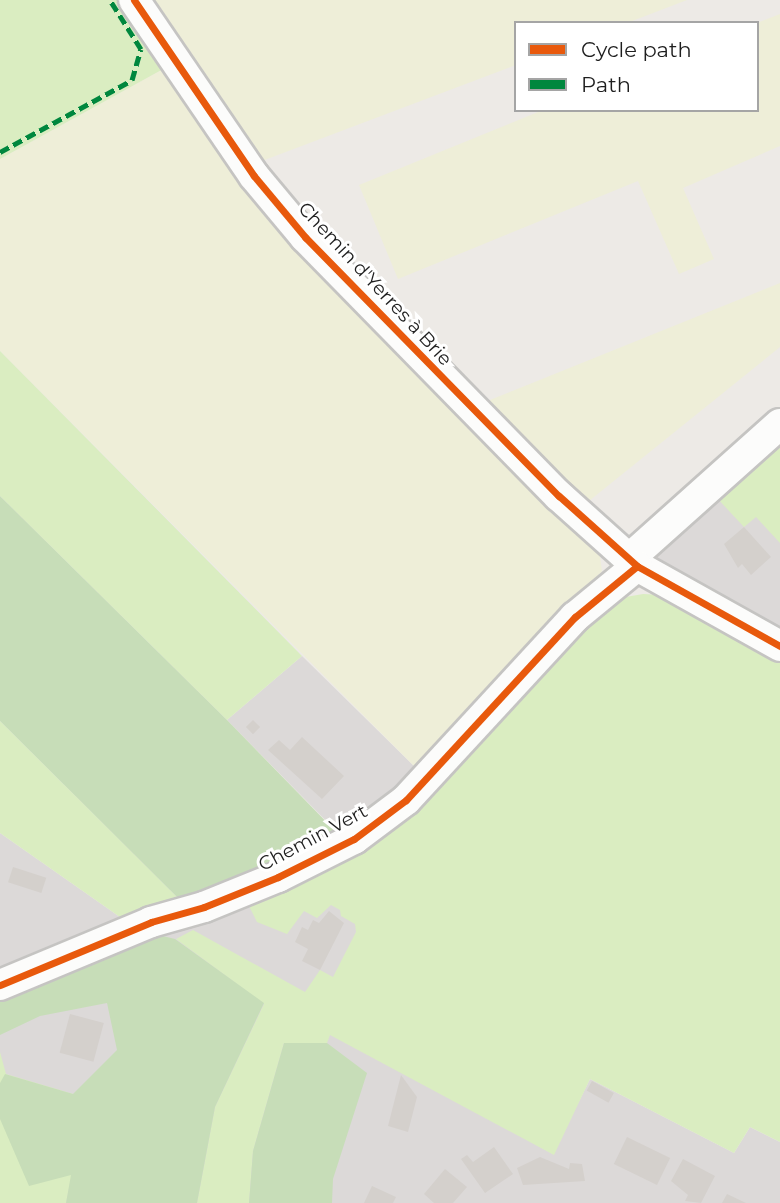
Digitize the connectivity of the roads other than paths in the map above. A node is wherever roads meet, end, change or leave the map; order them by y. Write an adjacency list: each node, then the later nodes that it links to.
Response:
1 (134, 0): 3 (street, Chemin d'Yerres à Brie)
2 (780, 424): 3 (street, Chemin Vert)
3 (634, 562): 4 (street, Chemin d'Yerres à Brie); 5 (street, Chemin Vert)
4 (780, 646)
5 (0, 985)

